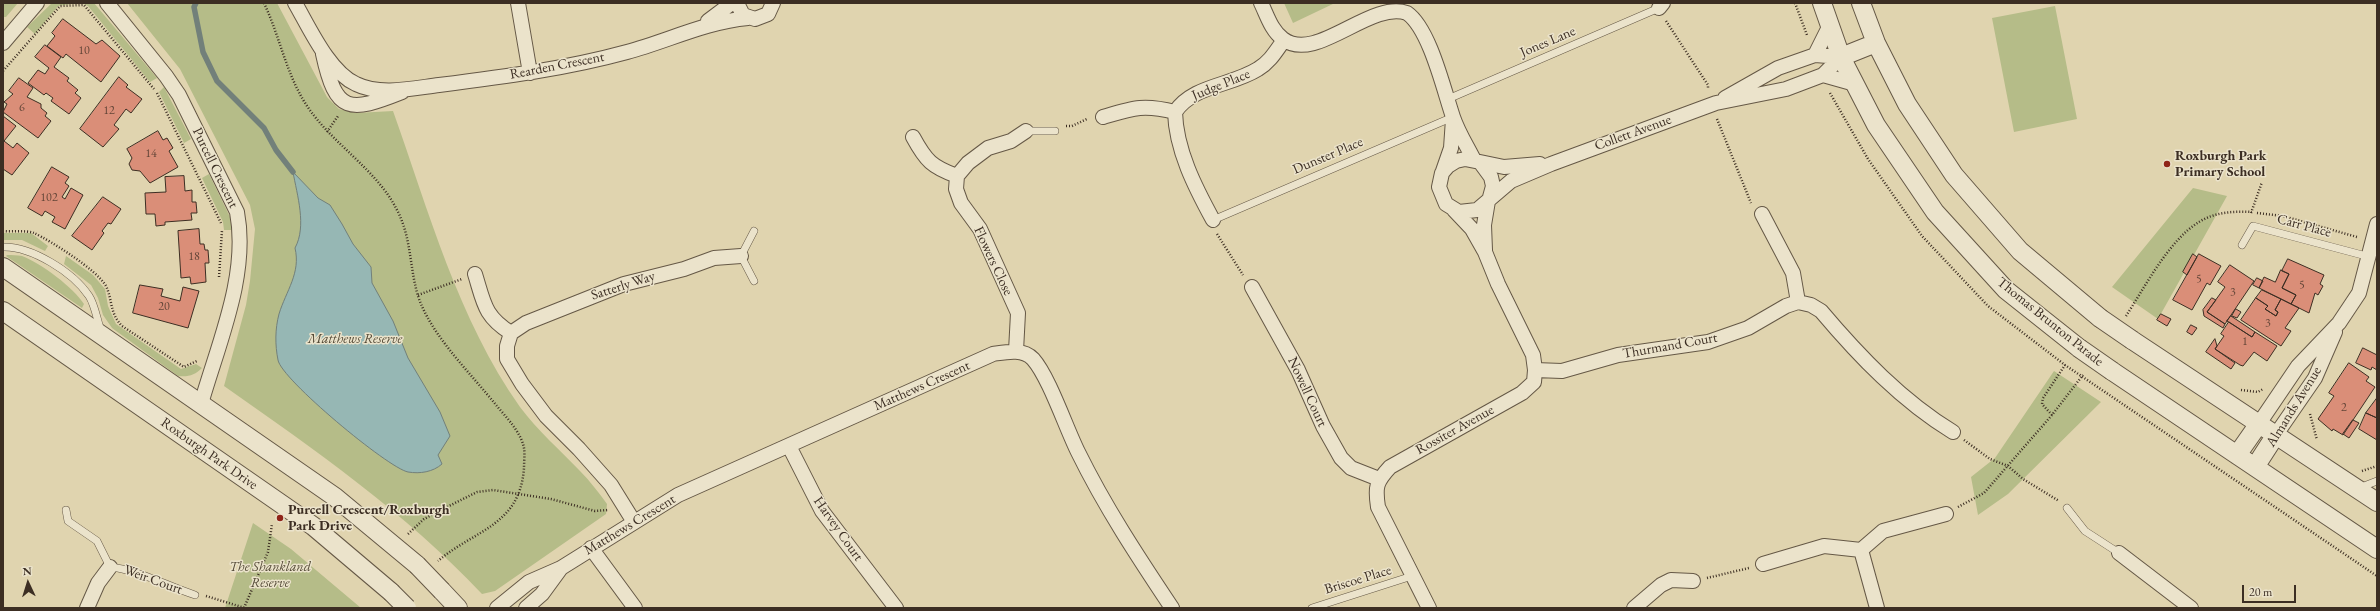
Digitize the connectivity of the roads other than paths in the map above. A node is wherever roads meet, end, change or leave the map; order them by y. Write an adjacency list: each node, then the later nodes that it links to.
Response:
1 (37, 3): 17 (street)
2 (107, 3): 60 (street, Purcell Crescent)
3 (295, 3): 19 (street, Rearden Crescent)
4 (518, 3): 22 (street)
5 (732, 3): 15 (street, Rearden Crescent)
6 (737, 3): 13 (street)
7 (1261, 3): 16 (street)
8 (1822, 3): 14 (street, Thomas Brunton Parade)
9 (1861, 3): 18 (street)
10 (774, 5): 13 (street, Rearden Crescent)
11 (1661, 6): 26 (lane, Jones Lane)
12 (1410, 8): 16 (street); 26 (street)
13 (748, 18): 15 (street, Rearden Crescent)
14 (1830, 25): 20 (street); 21 (street, Thomas Brunton Parade)
15 (699, 27): 22 (street, Rearden Crescent)
16 (1284, 40): 28 (street, Judge Place)
17 (3, 43)
18 (1876, 43): 21 (street, Collett Avenue); 61 (street, bridge)
19 (322, 49): 25 (street, Rearden Crescent); 25 (street, Rearden Crescent)
20 (1815, 55): 21 (street, Collett Avenue); 27 (street, Collett Avenue)
21 (1841, 57): 23 (street, Collett Avenue); 24 (street, Thomas Brunton Parade)
22 (530, 73): 25 (street, Rearden Crescent)
23 (1823, 75): 24 (street); 27 (street, Collett Avenue)
24 (1855, 84): 65 (street, Thomas Brunton Parade, bridge)
25 (410, 88)
26 (1448, 100): 30 (street)
27 (1716, 103): 35 (street, Collett Avenue)
28 (1175, 112): 29 (street); 41 (street)
29 (1103, 117)
30 (1453, 117): 34 (street); 36 (street); 41 (lane, Dunster Place)
31 (1026, 131): 32 (lane); 37 (street)
32 (1056, 131)
33 (913, 138): 37 (street)
34 (1477, 162): 35 (street, Collett Avenue); 36 (street); 38 (street)
35 (1551, 164): 38 (street, Collett Avenue)
36 (1442, 173): 39 (street)
37 (957, 176): 58 (street, Flowers Close)
38 (1489, 199): 39 (street); 46 (street)
39 (1454, 210): 46 (street)
40 (1762, 214): 53 (street)
41 (1213, 220)
42 (2377, 224): 48 (street, Almands Avenue)
43 (754, 231): 47 (lane)
44 (2242, 246): 48 (lane, Carr Place)
45 (3, 247): 57 (lane)
46 (1485, 252): 59 (street)
47 (741, 256): 51 (lane); 56 (street, Satterly Way)
48 (2374, 258): 55 (street, Almands Avenue)
49 (3, 267): 57 (street)
50 (475, 274): 56 (street)
51 (754, 281)
52 (1252, 287): 67 (street, Nowell Court)
53 (1798, 302): 59 (street, Thurmand Court); 62 (street)
54 (3, 311): 86 (street, Roxburgh Park Drive, bridge)
55 (2339, 323): 61 (street, Almands Avenue); 63 (street, Almands Avenue)
56 (511, 333): 74 (street)
57 (102, 335): 60 (street)
58 (1016, 351): 64 (street, Matthews Crescent); 92 (street)
59 (1535, 370): 67 (street, Rossiter Avenue)
60 (201, 404): 87 (street, bridge)
61 (2258, 425): 63 (street); 65 (street, Almands Avenue)
62 (1953, 432)
63 (2275, 436): 66 (street, Almands Avenue); 69 (street)
64 (789, 446): 74 (street, Matthews Crescent); 91 (street, Harvey Court)
65 (2237, 455): 66 (street, Thomas Brunton Parade)
66 (2255, 467): 76 (street, Thomas Brunton Parade)
67 (1379, 479): 82 (street)
68 (2377, 482): 69 (lane)
69 (2357, 489): 70 (street)
70 (2377, 502)
71 (2067, 508): 78 (lane)
72 (66, 510): 80 (lane, Weir Court)
73 (1946, 514): 77 (street)
74 (634, 522): 75 (street, Matthews Crescent)
75 (591, 548): 81 (street, Matthews Crescent); 90 (street)
76 (2377, 549)
77 (1862, 550): 79 (street); 96 (street)
78 (2119, 553): 97 (street)
79 (1763, 564)
80 (110, 567): 84 (lane, Weir Court); 85 (street, Weir Court)
81 (561, 568): 88 (street, Matthews Crescent); 89 (street, Matthews Crescent)
82 (1412, 576): 93 (lane, Briscoe Place); 94 (street)
83 (1693, 581): 95 (street)
84 (195, 595)
85 (87, 608)
86 (407, 608)
87 (458, 608)
88 (497, 608)
89 (526, 608)
90 (635, 608)
91 (896, 608)
92 (1172, 608)
93 (1312, 608)
94 (1429, 608)
95 (1635, 608)
96 (1877, 608)
97 (2191, 608)

